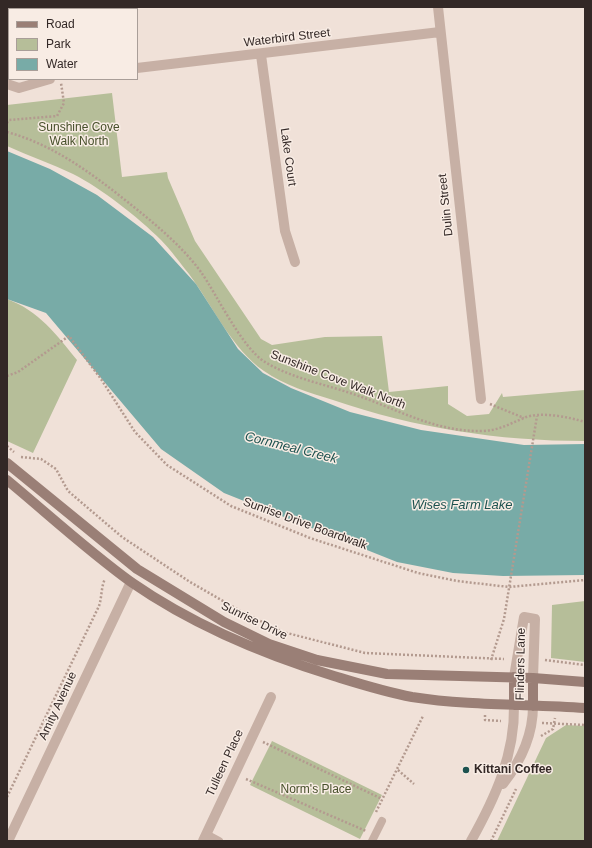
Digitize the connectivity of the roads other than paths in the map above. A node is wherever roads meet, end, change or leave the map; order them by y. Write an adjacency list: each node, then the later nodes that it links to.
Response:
1 (438, 7): 2 (street, Dulin Street)
2 (440, 32): 3 (street, Waterbird Street); 8 (street, Dulin Street)
3 (261, 55): 4 (street, Waterbird Street); 7 (street, Lake Court)
4 (138, 68)
5 (47, 80): 6 (street)
6 (7, 84)
7 (295, 262)
8 (481, 399)
9 (7, 463): 10 (street, Sunrise Drive)
10 (25, 476): 12 (street); 13 (street, Sunrise Drive)
11 (7, 480): 12 (street, Sunrise Drive)
12 (62, 526): 14 (street, Sunrise Drive)
13 (138, 569): 14 (street); 15 (street, Sunrise Drive)
14 (131, 582): 19 (street, Sunrise Drive); 25 (street, Amity Avenue)
15 (514, 677): 16 (street, Sunrise Drive); 16 (street, Flinders Lane); 19 (street, Flinders Lane)
16 (533, 678): 17 (street, Sunrise Drive); 20 (street, Flinders Lane)
17 (585, 682)
18 (271, 697): 24 (street, Tulleen Place)
19 (514, 705): 20 (street, Sunrise Drive); 22 (street, Flinders Lane)
20 (533, 706): 21 (street, Sunrise Drive); 22 (street, Flinders Lane)
21 (585, 708)
22 (497, 790): 28 (street, Flinders Lane)
23 (382, 821): 27 (lane)
24 (204, 838): 26 (lane)
25 (12, 840)
26 (219, 841)
27 (372, 841)
28 (471, 841)

